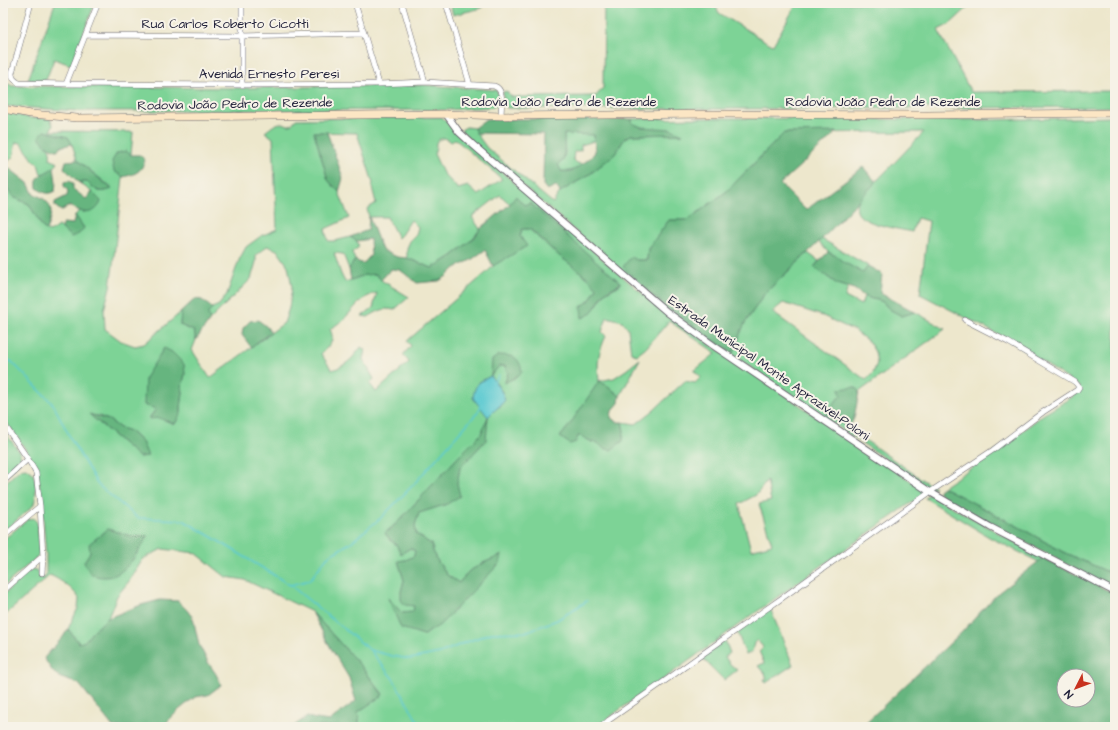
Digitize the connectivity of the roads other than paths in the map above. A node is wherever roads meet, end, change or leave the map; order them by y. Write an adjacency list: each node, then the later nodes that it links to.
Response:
1 (31, 3): 11 (street, Avenida Ernesto Peresi)
2 (98, 3): 8 (street)
3 (242, 3): 9 (street)
4 (355, 3): 7 (street)
5 (402, 3): 10 (street)
6 (446, 3): 14 (street)
7 (363, 33): 9 (street, Rua Carlos Roberto Cicotti); 12 (street)
8 (86, 35): 9 (street, Rua Carlos Roberto Cicotti); 11 (street)
9 (242, 36): 13 (street)
10 (425, 82): 12 (street, Avenida Ernesto Peresi); 14 (street, Avenida Ernesto Peresi)
11 (66, 84): 13 (street, Avenida Ernesto Peresi)
12 (379, 84): 13 (street, Avenida Ernesto Peresi)
13 (242, 85)
14 (470, 85): 18 (street, Avenida Ernesto Peresi)
15 (3, 109): 17 (main road, Rodovia João Pedro de Rezende)
16 (1115, 113): 18 (main road, Rodovia João Pedro de Rezende)
17 (446, 114): 18 (main road, Rodovia João Pedro de Rezende); 23 (street, Estrada Municipal Monte Aprazível-Poloni)
18 (501, 116)
19 (964, 320): 23 (street)
20 (3, 424): 21 (street)
21 (28, 459): 22 (street); 24 (street)
22 (3, 482)
23 (930, 492): 29 (street, Estrada Municipal Monte Aprazível-Poloni); 30 (street)
24 (40, 506): 25 (street); 26 (street)
25 (3, 537)
26 (43, 556): 27 (street); 28 (street)
27 (42, 574)
28 (3, 591)
29 (1115, 592)
30 (601, 727)

